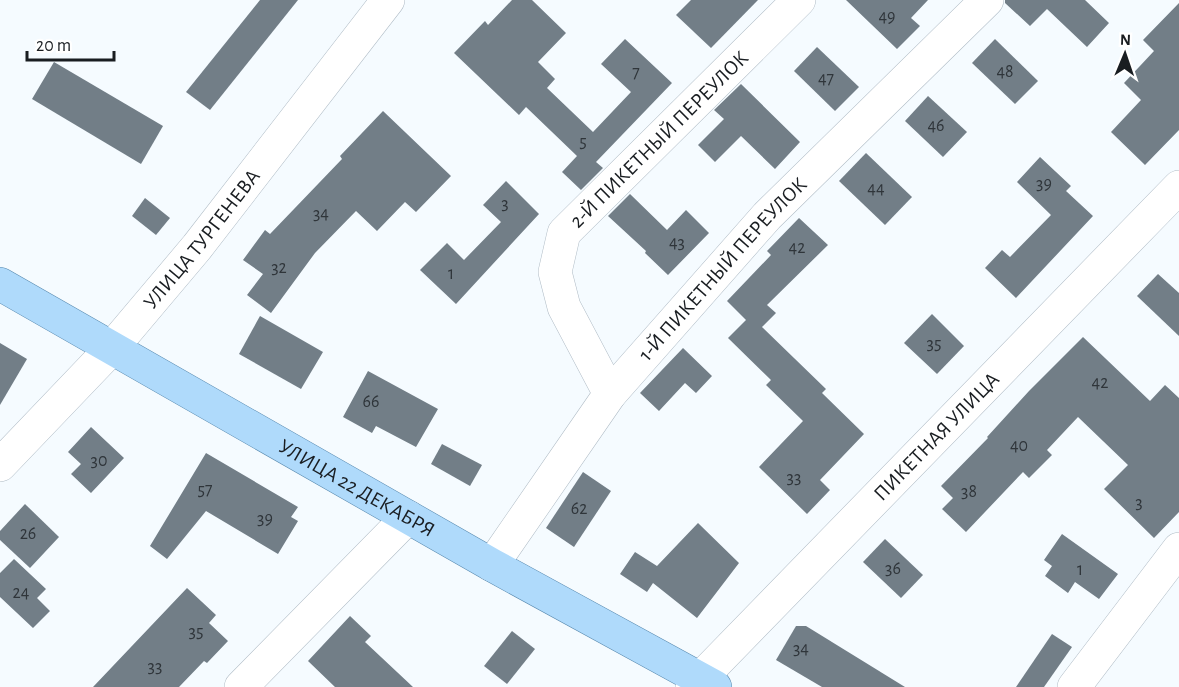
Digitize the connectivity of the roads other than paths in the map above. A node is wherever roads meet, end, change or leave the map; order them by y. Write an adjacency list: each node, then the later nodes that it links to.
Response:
1 (388, 0): 6 (street, УЛИЦА ТУРГЕНЕВА)
2 (799, 0): 7 (street, 2-Й ПИКЕТНЫЙ ПЕРЕУЛОК)
3 (987, 0): 7 (street, 1-Й ПИКЕТНЫЙ ПЕРЕУЛОК)
4 (1179, 187): 12 (street, ПИКЕТНАЯ УЛИЦА)
5 (0, 285): 6 (main road, УЛИЦА 22 ДЕКАБРЯ)
6 (111, 349): 8 (street, УЛИЦА ТУРГЕНЕВА); 9 (main road, УЛИЦА 22 ДЕКАБРЯ)
7 (610, 394): 11 (street, 1-Й ПИКЕТНЫЙ ПЕРЕУЛОК)
8 (0, 465)
9 (408, 517): 11 (main road, УЛИЦА 22 ДЕКАБРЯ); 13 (street)
10 (1179, 549): 14 (street)
11 (492, 565): 12 (main road, УЛИЦА 22 ДЕКАБРЯ)
12 (702, 684)
13 (242, 687)
14 (1074, 687)

